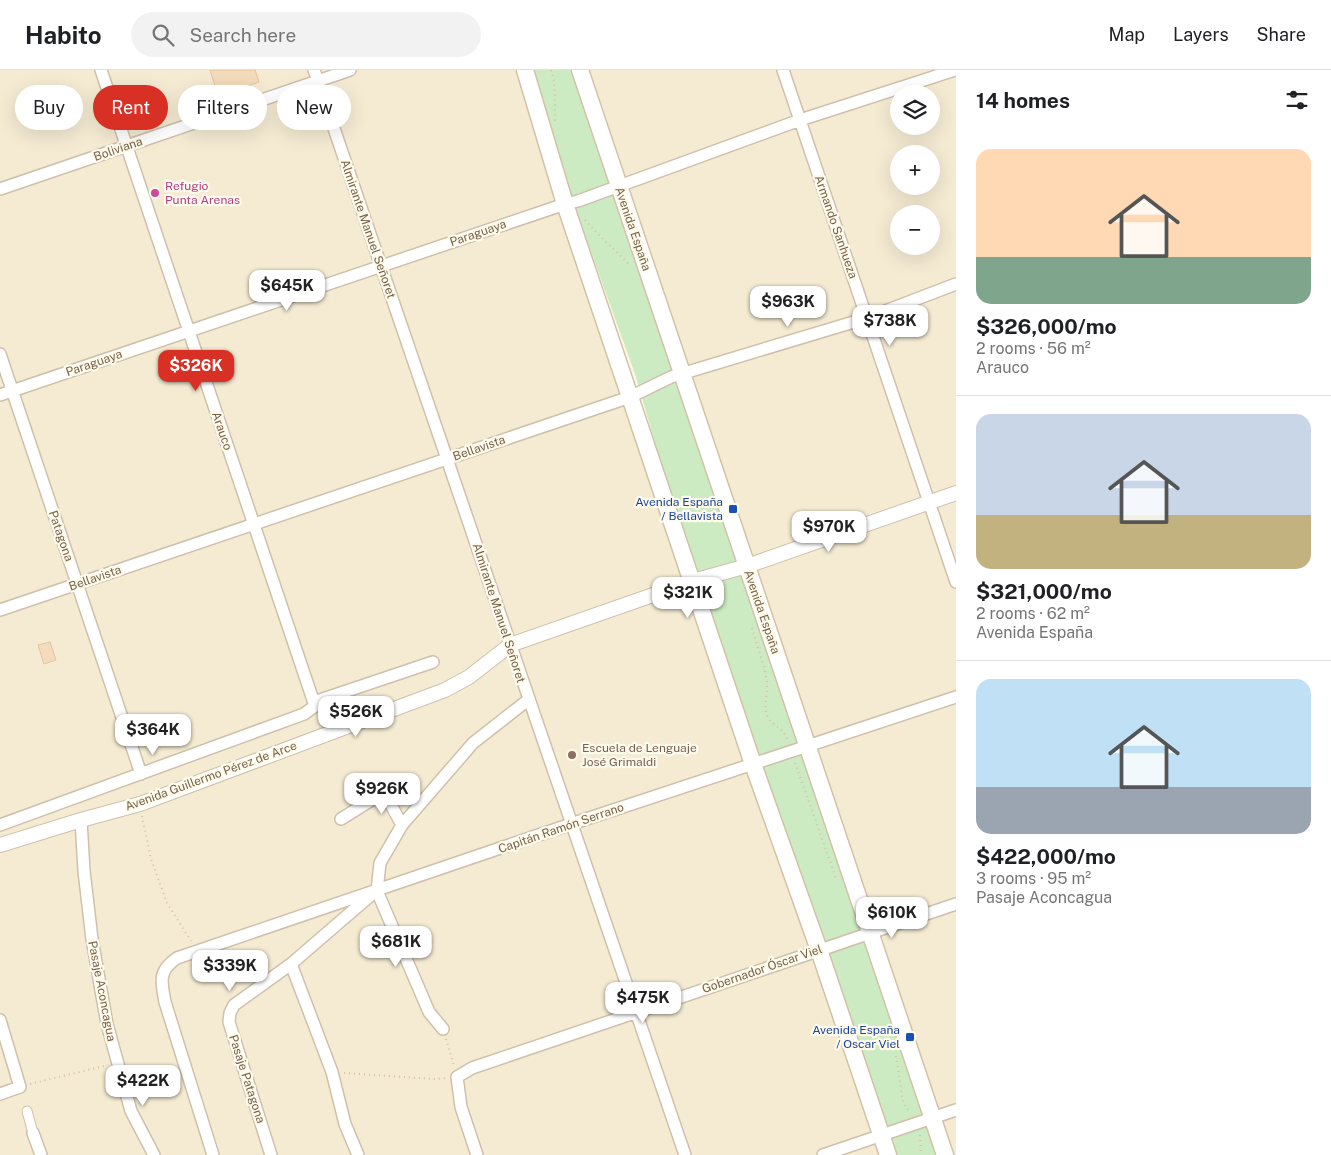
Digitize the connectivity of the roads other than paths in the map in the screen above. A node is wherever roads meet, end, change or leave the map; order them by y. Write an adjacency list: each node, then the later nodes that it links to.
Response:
1 (101, 70): 9 (street, Arauco)
2 (350, 70): 7 (street, Boliviana)
3 (525, 70): 12 (main road)
4 (580, 70): 10 (main road, Avenida España)
5 (783, 70): 8 (street, Armando Sanhueza)
6 (956, 70): 8 (street, Paraguaya)
7 (315, 76): 9 (street, Boliviana); 13 (street, Almirante Manuel Señoret)
8 (800, 120): 10 (street, Paraguaya); 15 (street, Armando Sanhueza)
9 (127, 146): 11 (street, Boliviana); 16 (street, Arauco)
10 (619, 186): 12 (street, Paraguaya); 18 (main road, Avenida España)
11 (0, 188)
12 (572, 203): 13 (street, Paraguaya); 21 (main road)
13 (380, 266): 16 (street, Paraguaya); 22 (street, Almirante Manuel Señoret)
14 (956, 284): 15 (street, Bellavista)
15 (867, 318): 18 (street, Bellavista); 24 (street, Armando Sanhueza)
16 (189, 331): 19 (street, Paraguaya); 25 (street, Arauco)
17 (0, 354): 19 (street, Patagona)
18 (682, 374): 21 (street, Bellavista); 26 (main road, Avenida España)
19 (12, 391): 20 (street, Paraguaya); 29 (street, Patagona)
20 (0, 395)
21 (630, 396): 22 (street, Bellavista); 27 (main road)
22 (448, 458): 25 (street, Bellavista); 31 (street, Almirante Manuel Señoret)
23 (956, 493): 24 (street, Avenida Guillermo Pérez de Arce)
24 (929, 503): 26 (street, Avenida Guillermo Pérez de Arce); 28 (street, Armando Sanhueza)
25 (254, 524): 29 (street, Bellavista); 35 (street, Arauco)
26 (747, 566): 27 (street, Avenida Guillermo Pérez de Arce); 36 (main road, Avenida España)
27 (693, 581): 31 (street, Avenida Guillermo Pérez de Arce); 37 (main road)
28 (956, 582)
29 (77, 584): 30 (street, Bellavista); 38 (street, Patagona)
30 (0, 610)
31 (510, 645): 34 (street, Almirante Manuel Señoret); 40 (street, Avenida Guillermo Pérez de Arce)
32 (433, 662): 35 (street, Avenida Guillermo Pérez de Arce)
33 (956, 696): 36 (street, Capitán Ramón Serrano)
34 (528, 700): 41 (street, Almirante Manuel Señoret); 43 (street)
35 (314, 704): 38 (street, Avenida Guillermo Pérez de Arce)
36 (807, 746): 37 (street, Capitán Ramón Serrano); 47 (main road, Avenida España)
37 (753, 764): 41 (street, Capitán Ramón Serrano); 48 (main road)
38 (141, 774): 42 (street, Avenida Guillermo Pérez de Arce)
39 (341, 819): 43 (street)
40 (81, 820): 44 (street, Avenida Guillermo Pérez de Arce); 60 (street, Pasaje Aconcagua)
41 (570, 824): 45 (street, Capitán Ramón Serrano); 50 (street, Almirante Manuel Señoret)
42 (0, 825)
43 (402, 825): 45 (street)
44 (0, 844)
45 (376, 891): 49 (street, Pasaje Patagona); 52 (street); 61 (street, Capitán Ramón Serrano)
46 (956, 904): 47 (street, Gobernador Óscar Viel)
47 (870, 932): 48 (street, Gobernador Óscar Viel); 56 (main road, Avenida España)
48 (819, 950): 50 (street, Gobernador Óscar Viel); 58 (main road)
49 (291, 964): 62 (street, Pasaje Patagona); 63 (street)
50 (636, 1012): 64 (street, Gobernador Óscar Viel); 65 (street, Almirante Manuel Señoret)
51 (0, 1020): 53 (street)
52 (442, 1029)
53 (0, 1094)
54 (956, 1110): 56 (street)
55 (27, 1111): 57 (street)
56 (925, 1120): 58 (street); 68 (main road, Avenida España)
57 (33, 1133): 59 (street)
58 (881, 1135): 66 (street); 67 (main road)
59 (42, 1155)
60 (154, 1155)
61 (213, 1155)
62 (271, 1155)
63 (358, 1155)
64 (477, 1155)
65 (685, 1155)
66 (823, 1155)
67 (888, 1155)
68 (945, 1155)

